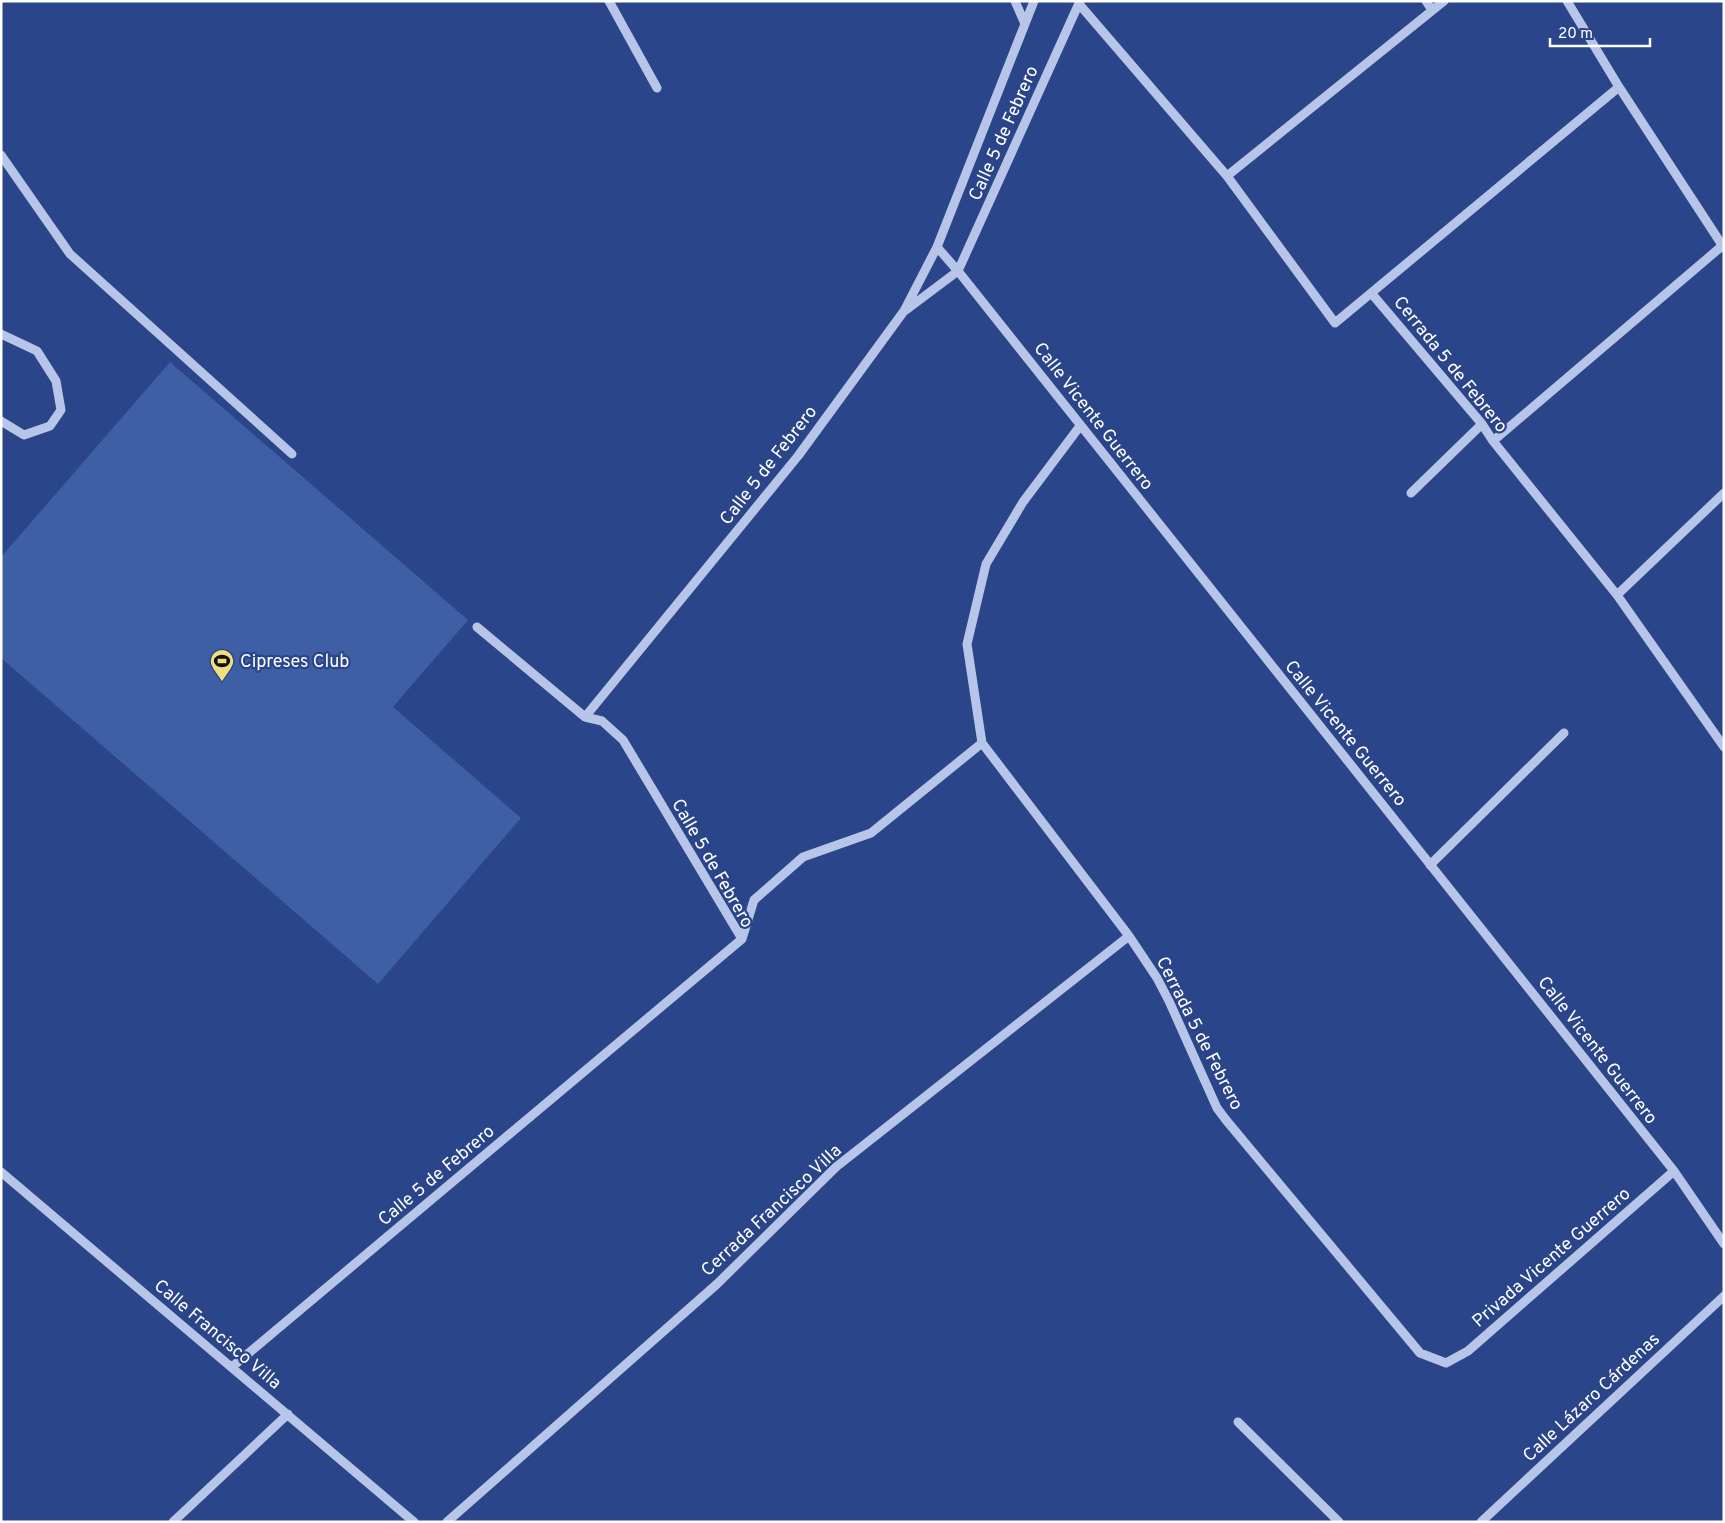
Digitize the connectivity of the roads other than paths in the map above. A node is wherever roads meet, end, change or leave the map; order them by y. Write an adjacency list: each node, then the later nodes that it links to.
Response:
1 (609, 1): 11 (street)
2 (1015, 1): 9 (street)
3 (1034, 1): 9 (street, Calle 5 de Febrero)
4 (1426, 1): 8 (street)
5 (1444, 1): 8 (street)
6 (1567, 1): 10 (street)
7 (1080, 3): 13 (street, Cerrada 5 de Febrero); 16 (street, Calle 5 de Febrero)
8 (1432, 10): 13 (street)
9 (1025, 24): 14 (street, Calle 5 de Febrero)
10 (1619, 87): 15 (street); 17 (street)
11 (657, 88)
12 (1, 155): 24 (street)
13 (1227, 176): 17 (street, Cerrada 5 de Febrero)
14 (937, 247): 16 (street, Calle Vicente Guerrero); 18 (street, Calle 5 de Febrero)
15 (1723, 247): 23 (street)
16 (958, 271): 18 (street, Calle 5 de Febrero); 22 (street, Calle Vicente Guerrero)
17 (1372, 294): 21 (street, Cerrada 5 de Febrero)
18 (904, 311): 29 (street, Calle 5 de Febrero)
19 (1, 334): 20 (street)
20 (1, 421)
21 (1482, 424): 23 (street, Cerrada 5 de Febrero); 25 (street)
22 (1080, 426): 31 (street); 33 (street, Calle Vicente Guerrero)
23 (1493, 441): 27 (street, Cerrada 5 de Febrero)
24 (292, 454)
25 (1411, 492)
26 (1724, 493): 27 (street)
27 (1617, 595): 32 (street, Cerrada 5 de Febrero)
28 (477, 627): 29 (street)
29 (585, 717): 35 (street, Calle 5 de Febrero)
30 (1564, 733): 33 (street)
31 (982, 743): 34 (street, Cerrada 5 de Febrero); 35 (street)
32 (1724, 747)
33 (1430, 865): 36 (street, Calle Vicente Guerrero)
34 (1129, 936): 40 (street, Cerrada 5 de Febrero); 46 (street, Cerrada Francisco Villa)
35 (742, 939): 41 (street, Calle 5 de Febrero)
36 (1674, 1171): 38 (street, Calle Vicente Guerrero); 40 (street, Privada Vicente Guerrero)
37 (1, 1172): 41 (street, Calle Francisco Villa)
38 (1724, 1244)
39 (1724, 1296): 48 (street, Calle Lázaro Cárdenas)
40 (1446, 1362)
41 (232, 1367): 42 (street, Calle Francisco Villa)
42 (288, 1414): 44 (street); 45 (street, Calle Francisco Villa)
43 (1238, 1422): 47 (street)
44 (173, 1522)
45 (414, 1522)
46 (447, 1522)
47 (1339, 1522)
48 (1481, 1522)

